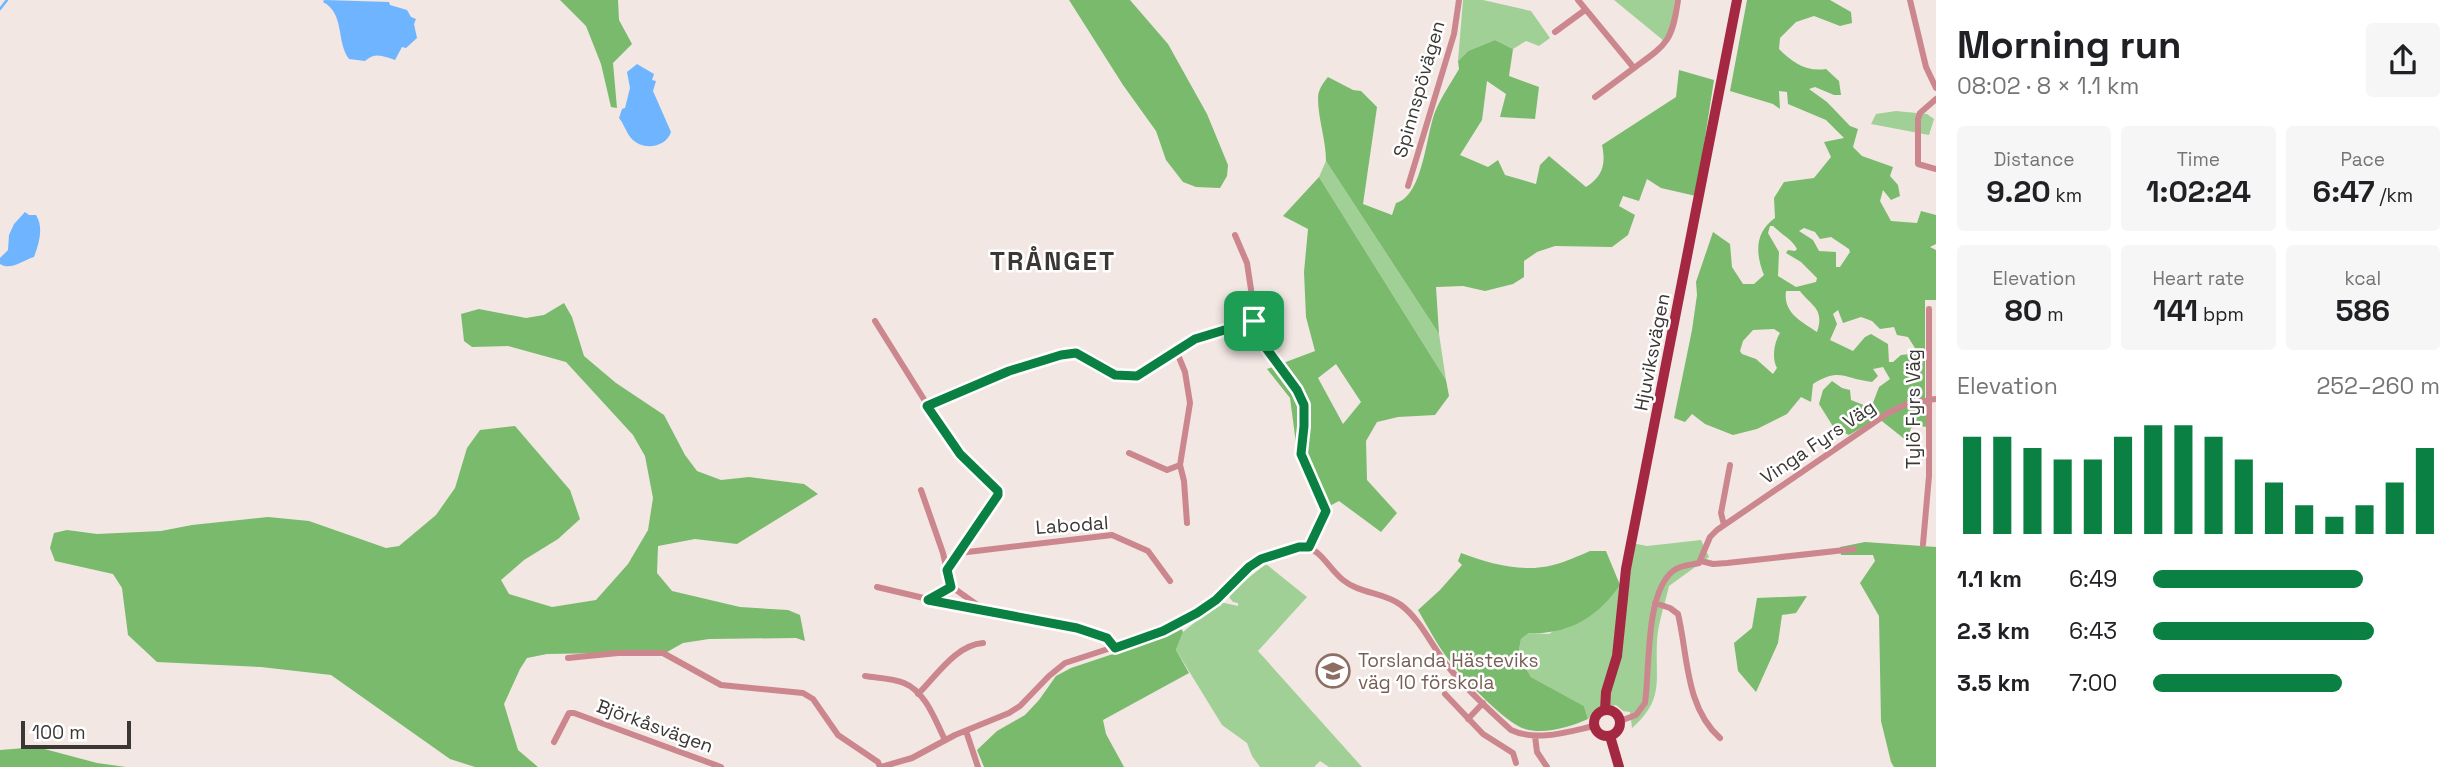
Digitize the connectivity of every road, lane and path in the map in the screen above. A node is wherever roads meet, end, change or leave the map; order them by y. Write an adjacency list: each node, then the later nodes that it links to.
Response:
1 (1459, 0): 13 (street, Spinnspövägen)
2 (1578, 0): 6 (street)
3 (1678, 0): 8 (street)
4 (1737, 0): 48 (main road, Hjuviksvägen)
5 (1910, 0): 9 (street)
6 (1585, 10): 7 (street); 8 (street)
7 (1555, 32)
8 (1634, 68): 10 (street)
9 (1936, 88)
10 (1595, 97)
11 (1936, 99): 12 (street)
12 (1936, 169)
13 (1408, 186)
14 (1235, 235): 17 (street)
15 (1929, 309): 19 (street, Tylö Fyrs Väg)
16 (875, 321): 20 (street)
17 (1254, 321): 18 (street); 30 (street)
18 (1176, 350): 20 (street); 22 (street)
19 (1933, 399): 25 (street, Tylö Fyrs Väg); 28 (street, Vinga Fyrs Väg)
20 (927, 406): 32 (street)
21 (1129, 453): 22 (street)
22 (1180, 465): 27 (street)
23 (1730, 465): 28 (street, Vinga Fyrs Väg)
24 (921, 490): 34 (street)
25 (1926, 510): 26 (street); 29 (street, Tylö Fyrs Väg)
26 (1936, 510)
27 (1187, 523)
28 (1724, 526): 33 (street, Vinga Fyrs Väg)
29 (1923, 544)
30 (1309, 547): 42 (street); 47 (street)
31 (1854, 549): 33 (street)
32 (959, 553): 34 (street); 35 (street, Labodal)
33 (1701, 561): 39 (street)
34 (947, 570): 37 (street)
35 (1170, 581)
36 (877, 587): 38 (street)
37 (951, 587): 38 (street); 40 (street)
38 (928, 600): 40 (street)
39 (1655, 603): 50 (street); 55 (street)
40 (983, 612): 42 (street)
41 (983, 643): 45 (street)
42 (1115, 648): 52 (street)
43 (568, 658): 61 (street)
44 (865, 676): 45 (street)
45 (918, 694): 56 (street)
46 (1445, 694): 49 (street)
47 (1483, 703): 49 (street); 53 (street)
48 (1605, 710): 50 (main road); 51 (main road, Hjuviksvägen)
49 (1468, 719): 59 (street)
50 (1620, 721): 54 (main road)
51 (1594, 726): 53 (street); 54 (main road)
52 (966, 731): 56 (street); 63 (street)
53 (1535, 736): 64 (street)
54 (1610, 736): 65 (main road)
55 (1720, 738)
56 (945, 740): 58 (street)
57 (554, 742): 60 (street, Björkåsvägen)
58 (912, 758): 61 (street); 62 (street)
59 (1516, 763)
60 (721, 767)
61 (881, 767)
62 (914, 767)
63 (978, 767)
64 (1548, 767)
65 (1619, 767)

